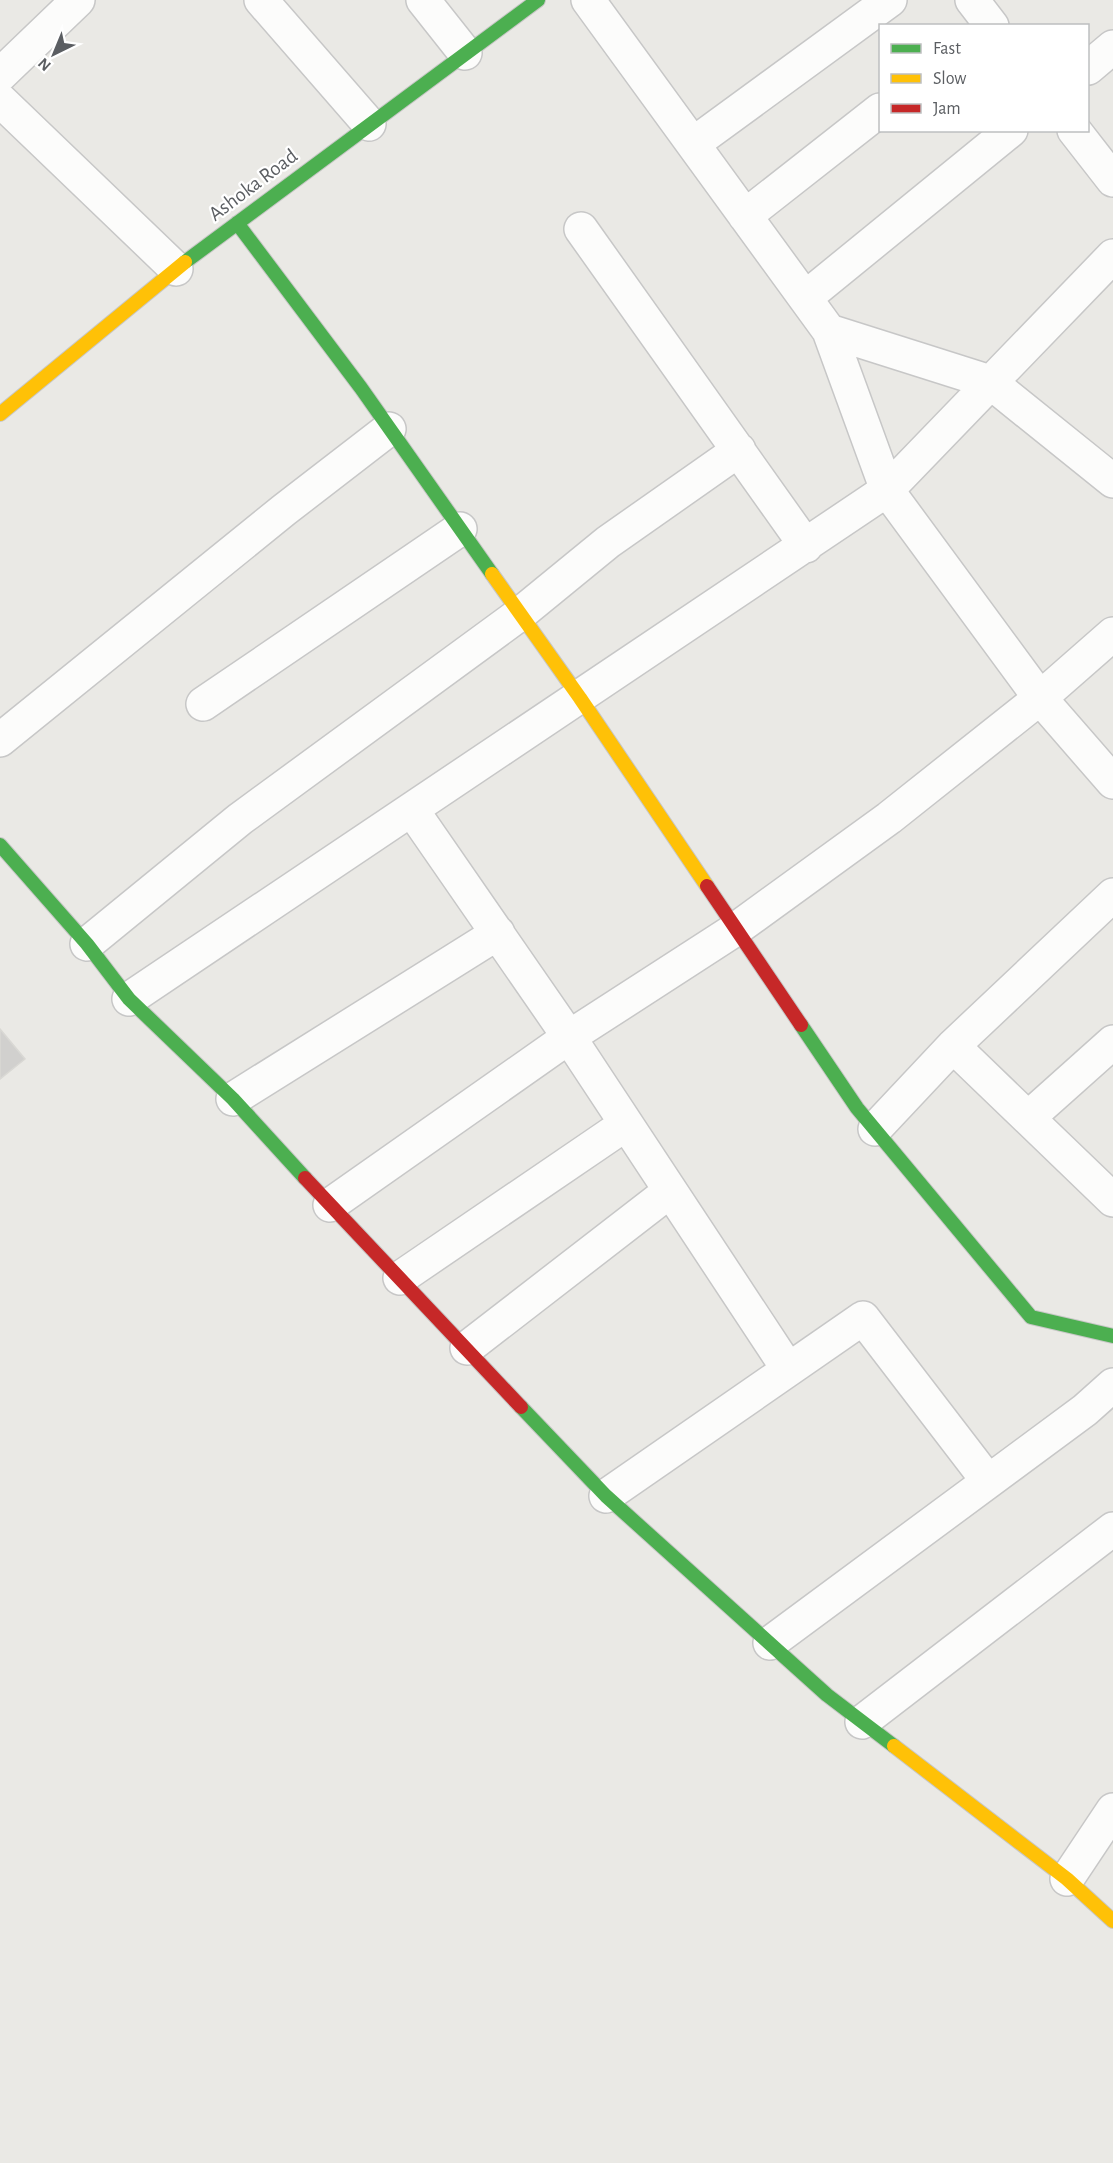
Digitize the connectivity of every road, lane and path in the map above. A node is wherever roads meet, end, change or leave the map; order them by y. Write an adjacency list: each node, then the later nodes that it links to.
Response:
1 (78, 0): 10 (street)
2 (261, 0): 13 (street)
3 (423, 0): 8 (street)
4 (538, 0): 8 (street, Ashoka Road)
5 (588, 0): 16 (street)
6 (890, 0): 16 (street)
7 (1113, 47): 9 (street)
8 (465, 53): 13 (street, Ashoka Road)
9 (1089, 67)
10 (0, 75)
11 (0, 99): 22 (street)
12 (879, 111): 18 (street)
13 (369, 124): 19 (street, Ashoka Road)
14 (1009, 132): 23 (street)
15 (1076, 132): 17 (street)
16 (693, 144): 18 (street)
17 (1113, 180)
18 (745, 216): 23 (street)
19 (237, 224): 22 (street, Ashoka Road); 27 (street)
20 (581, 229): 28 (street)
21 (1113, 256): 25 (street)
22 (176, 268): 26 (street, Ashoka Road)
23 (805, 298): 24 (street)
24 (830, 331): 25 (street); 30 (street)
25 (990, 382): 29 (street); 30 (street)
26 (0, 414)
27 (389, 429): 31 (street); 38 (street)
28 (739, 450): 32 (street); 33 (street)
29 (1113, 481)
30 (887, 490): 32 (street); 36 (street)
31 (460, 529): 33 (street); 37 (street)
32 (806, 546): 35 (street)
33 (520, 614): 35 (street); 45 (street)
34 (1113, 634): 36 (street)
35 (580, 698): 40 (street); 43 (street)
36 (1040, 698): 39 (street); 43 (street)
37 (203, 704)
38 (0, 740)
39 (1113, 782)
40 (412, 810): 44 (street); 46 (street)
41 (0, 845): 45 (street)
42 (1113, 895): 49 (street)
43 (736, 929): 47 (street); 53 (street)
44 (498, 933): 47 (street); 50 (street)
45 (87, 944): 46 (street)
46 (129, 999): 50 (street)
47 (569, 1037): 52 (street); 56 (street)
48 (1113, 1042): 51 (street)
49 (953, 1046): 51 (street); 53 (street)
50 (233, 1100): 56 (street)
51 (1028, 1118): 55 (street)
52 (626, 1124): 54 (street); 57 (street)
53 (874, 1129): 58 (street)
54 (670, 1191): 59 (street); 60 (street)
55 (1113, 1200)
56 (330, 1205): 57 (street)
57 (400, 1278): 59 (street)
58 (1113, 1336)
59 (467, 1348): 63 (street)
60 (788, 1369): 62 (street); 63 (street)
61 (1113, 1385): 62 (street)
62 (988, 1481): 65 (street)
63 (606, 1496): 65 (street)
64 (1113, 1529): 66 (street)
65 (770, 1643): 66 (street)
66 (862, 1722): 68 (street)
67 (1113, 1810): 68 (street)
68 (1067, 1879): 69 (street)
69 (1113, 1921)

